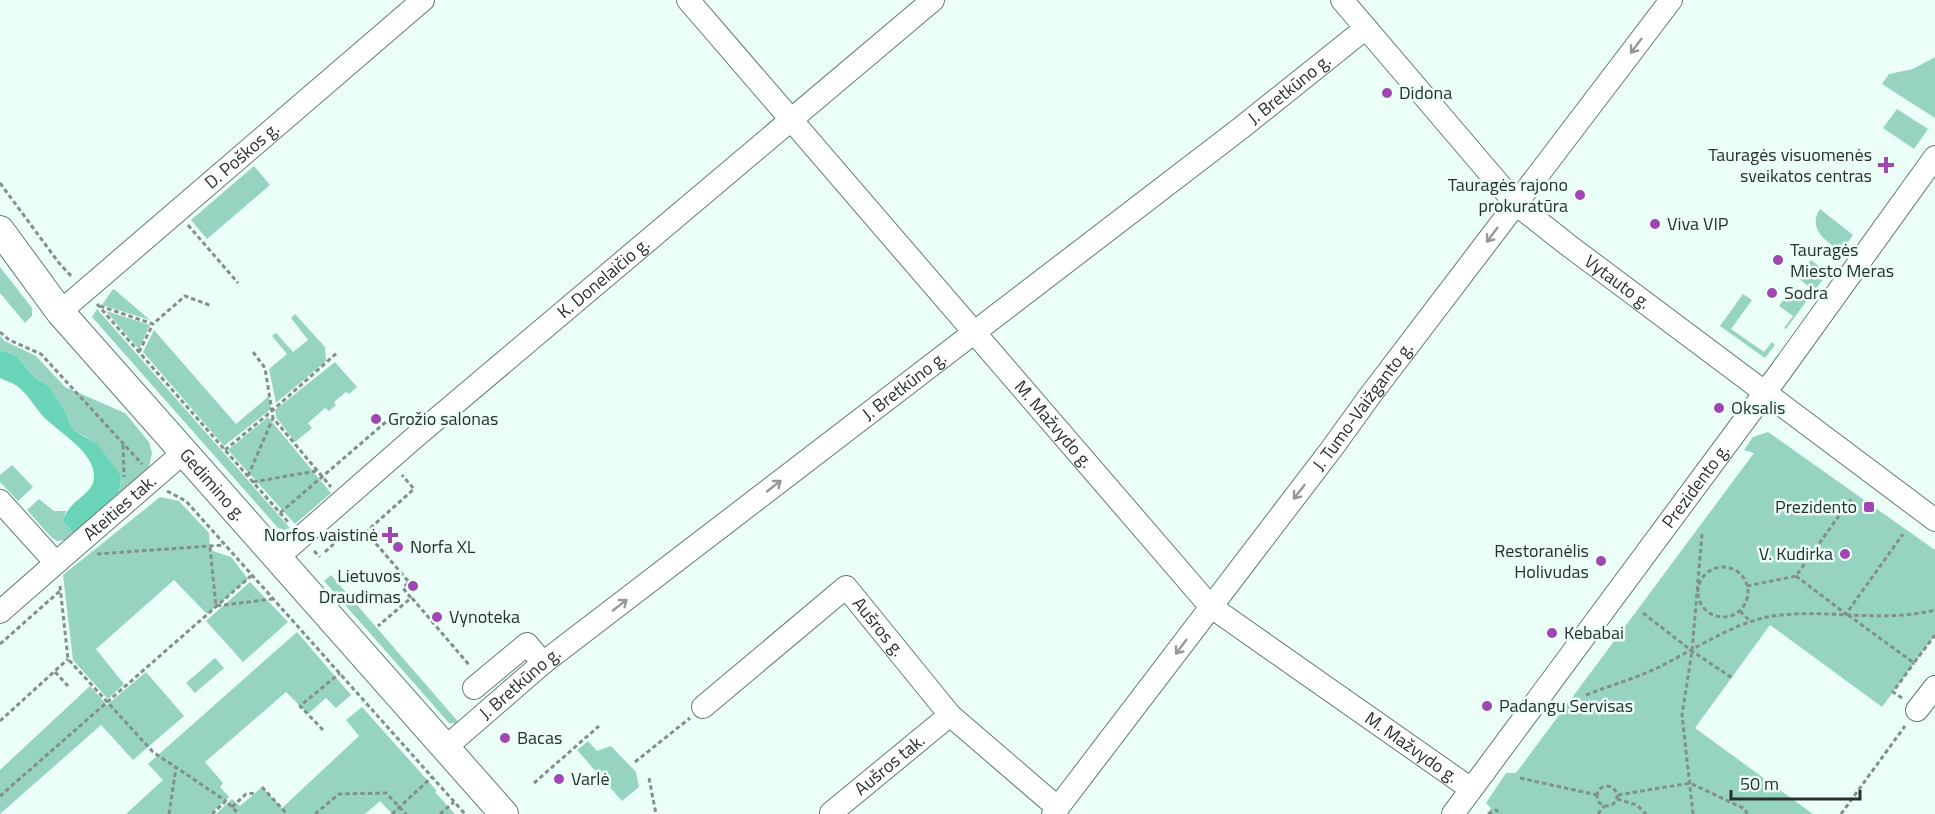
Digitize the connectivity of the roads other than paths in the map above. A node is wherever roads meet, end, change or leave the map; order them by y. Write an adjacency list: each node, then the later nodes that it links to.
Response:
1 (423, 0): 11 (street, D. Poškos g.)
2 (688, 0): 7 (street, M. Mažvydo g.)
3 (933, 0): 7 (street, K. Donelaičio g.)
4 (1342, 0): 6 (street, Vytauto g.)
5 (1671, 0): 9 (street, J. Tumo-Vaižganto g., one-way to 9)
6 (1366, 28): 9 (street, Vytauto g.); 12 (street, J. Bretkūno g.)
7 (792, 120): 12 (street, M. Mažvydo g.); 17 (street, K. Donelaičio g.)
8 (1935, 157): 13 (street, Prezidento g.)
9 (1516, 204): 13 (street, Vytauto g.); 19 (street, J. Tumo-Vaižganto g., one-way to 19)
10 (0, 230): 11 (main road, Gedimino g.)
11 (60, 312): 14 (main road, Gedimino g.)
12 (973, 332): 19 (street, M. Mažvydo g.); 21 (street, J. Bretkūno g., one-way to 12)
13 (1764, 392): 16 (street, Vytauto g.); 28 (street, Prezidento g.)
14 (184, 452): 17 (main road, Gedimino g.); 18 (street, Ateities tak.)
15 (0, 501): 18 (street)
16 (1935, 520)
17 (277, 558): 27 (main road, Gedimino g.)
18 (56, 563): 20 (street, Ateities tak.)
19 (1210, 606): 28 (street, M. Mažvydo g.); 29 (street, J. Tumo-Vaižganto g., one-way to 29)
20 (0, 612)
21 (543, 663): 22 (street); 27 (street, J. Bretkūno g.)
22 (479, 684)
23 (1935, 687): 25 (street)
24 (703, 707): 26 (street, Aušros g.)
25 (1917, 710)
26 (950, 715): 29 (street, Aušros g.); 30 (street, Aušros tak.)
27 (445, 748): 31 (main road, Gedimino g.)
28 (1471, 789): 32 (street, Prezidento g.)
29 (1055, 811)
30 (831, 813)
31 (504, 814)
32 (1453, 814)

